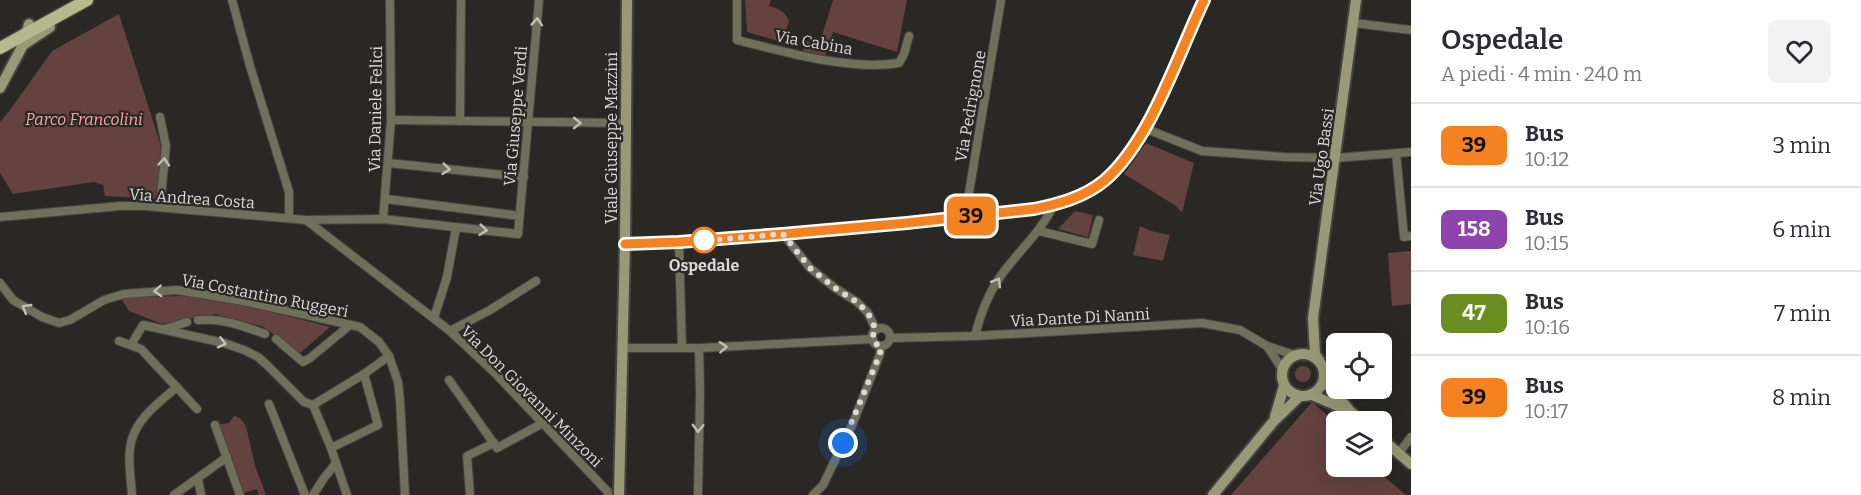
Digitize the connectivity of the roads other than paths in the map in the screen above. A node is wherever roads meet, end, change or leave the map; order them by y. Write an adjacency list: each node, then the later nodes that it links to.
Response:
1 (232, 0): 35 (street)
2 (390, 0): 19 (street, Via Daniele Felici)
3 (460, 0): 20 (street)
4 (539, 0): 21 (street, Via Giuseppe Verdi, one-way to 4)
5 (627, 0): 22 (street, Viale Giuseppe Mazzini)
6 (737, 0): 14 (street, Via Cabina)
7 (1000, 0): 34 (street, Via Pedrignone)
8 (1204, 0): 23 (street)
9 (1356, 0): 11 (street, Via Ugo Bassi)
10 (81, 1): 13 (main road); 13 (street)
11 (1354, 23): 12 (street); 26 (street, Via Ugo Bassi)
12 (1411, 30)
13 (26, 34): 15 (main road); 16 (main road); 17 (street)
14 (909, 36)
15 (0, 41)
16 (0, 48)
17 (0, 88)
18 (160, 117): 31 (street, one-way to 18)
19 (391, 120): 20 (street); 27 (street, Via Daniele Felici)
20 (460, 121): 21 (street)
21 (529, 123): 22 (street, one-way to 22); 28 (street, Via Giuseppe Verdi)
22 (626, 123): 45 (street, Viale Giuseppe Mazzini)
23 (1144, 128): 26 (street); 30 (street)
24 (1411, 152): 25 (street)
25 (1396, 153): 26 (street); 43 (street)
26 (1336, 158): 49 (street, Via Ugo Bassi)
27 (388, 163): 28 (street, one-way to 28); 29 (street, Via Daniele Felici)
28 (524, 177): 41 (street, Via Giuseppe Verdi)
29 (386, 200): 32 (street); 36 (street, Via Daniele Felici)
30 (1053, 206): 34 (street); 40 (street)
31 (160, 207): 33 (street, Via Andrea Costa); 35 (street, Via Andrea Costa)
32 (513, 215)
33 (0, 217)
34 (965, 217): 42 (street)
35 (289, 218): 37 (street, Via Andrea Costa)
36 (383, 219): 37 (street, Via Andrea Costa); 39 (street, Via Andrea Costa)
37 (306, 220): 48 (street, Via Don Giovanni Minzoni)
38 (1099, 220): 40 (street)
39 (456, 228): 41 (street, Via Andrea Costa, one-way to 41); 48 (street)
40 (1039, 231): 57 (street, one-way to 40)
41 (518, 234)
42 (783, 234): 44 (street); 54 (street)
43 (1411, 236)
44 (679, 242): 45 (street); 66 (street)
45 (625, 244): 65 (street, Viale Giuseppe Mazzini)
46 (536, 281): 55 (street)
47 (0, 283): 52 (street, Via Costantino Ruggeri, one-way to 47)
48 (434, 318): 55 (street, Via Don Giovanni Minzoni)
49 (1313, 318): 68 (street, Via Ugo Bassi); 70 (street, Via Ugo Bassi)
50 (198, 320): 56 (street)
51 (187, 322): 53 (street)
52 (350, 324): 59 (street); 69 (street, Via Costantino Ruggeri)
53 (165, 329): 62 (street); 79 (street, one-way to 79)
54 (876, 330): 58 (street); 60 (street)
55 (450, 332): 83 (street, Via Don Giovanni Minzoni)
56 (265, 334)
57 (975, 336): 58 (street, Via Dante Di Nanni); 64 (street, Via Dante Di Nanni)
58 (890, 338): 63 (street)
59 (276, 339)
60 (873, 339): 63 (street); 67 (street, one-way to 60)
61 (119, 341): 62 (street)
62 (131, 345): 76 (street)
63 (881, 346): 106 (street)
64 (1267, 346): 68 (street, Via Dante Di Nanni); 71 (street, Via Dante Di Nanni)
65 (622, 348): 66 (street); 104 (street, Viale Giuseppe Mazzini)
66 (681, 348): 67 (street)
67 (699, 348): 105 (street, one-way to 105)
68 (1298, 354): 70 (street); 71 (street)
69 (389, 356): 72 (street); 101 (street)
70 (1319, 360): 74 (street)
71 (1282, 369): 75 (street)
72 (364, 374): 79 (street); 88 (street)
73 (449, 380): 86 (street)
74 (1324, 380): 77 (street); 81 (street)
75 (1284, 386): 77 (street); 82 (street)
76 (177, 387): 80 (street); 94 (street)
77 (1306, 396): 81 (street); 82 (street)
78 (269, 404): 98 (street)
79 (313, 405): 88 (street)
80 (197, 409)
81 (1350, 411)
82 (1273, 422): 107 (street)
83 (543, 423): 86 (street); 103 (street, Via Don Giovanni Minzoni)
84 (215, 425): 90 (street)
85 (1411, 437): 89 (street)
86 (494, 443): 102 (street)
87 (1392, 447): 89 (street)
88 (331, 448): 91 (street)
89 (1399, 453): 92 (street)
90 (227, 457): 93 (street); 97 (street)
91 (336, 463): 99 (street); 100 (street)
92 (1411, 464)
93 (198, 478): 95 (street); 96 (street)
94 (132, 495)
95 (174, 495)
96 (201, 495)
97 (240, 495)
98 (305, 495)
99 (313, 495)
100 (347, 495)
101 (405, 495)
102 (470, 495)
103 (608, 495)
104 (619, 495)
105 (698, 495)
106 (813, 495)
107 (1213, 495)

